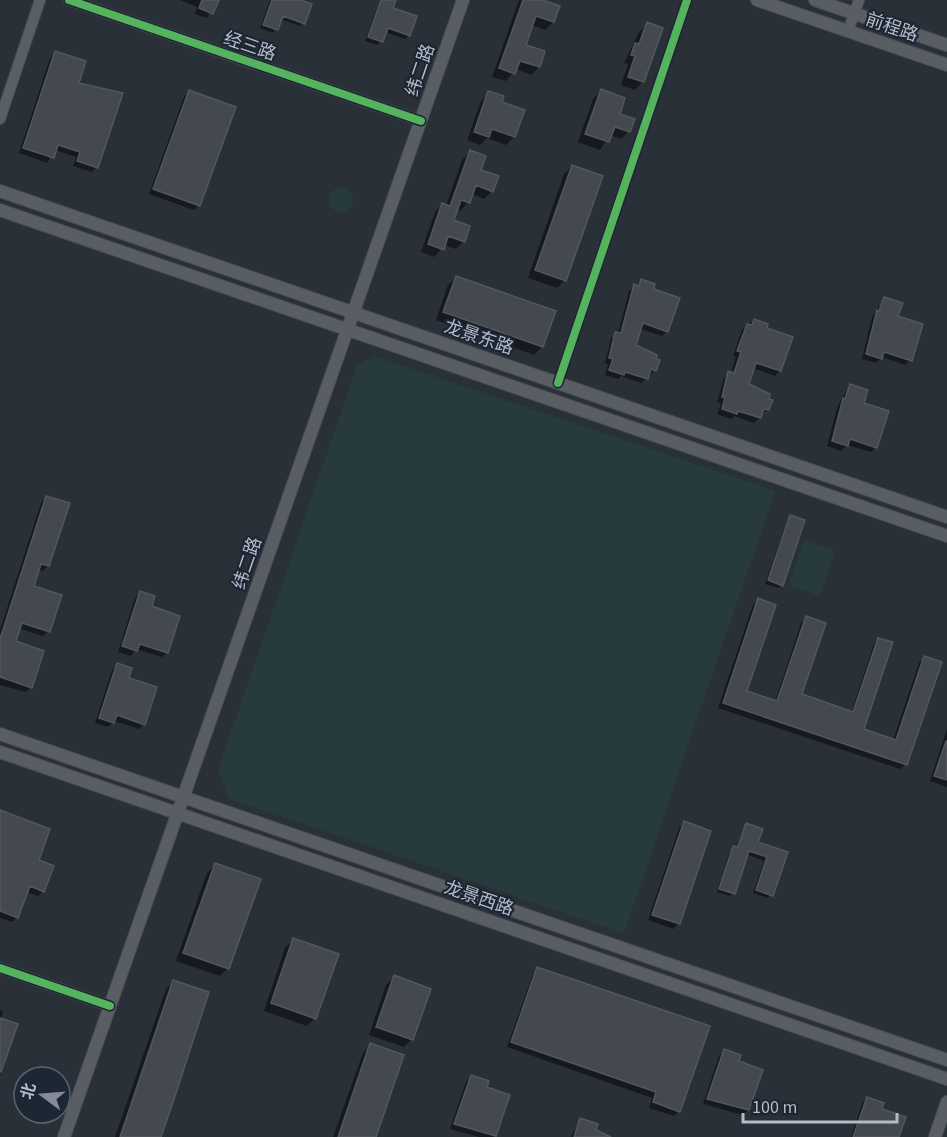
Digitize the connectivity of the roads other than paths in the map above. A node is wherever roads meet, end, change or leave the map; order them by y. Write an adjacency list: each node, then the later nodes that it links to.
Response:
1 (40, 0): 12 (street)
2 (69, 0): 13 (street, 经三路)
3 (463, 0): 13 (main road, 纬二路)
4 (687, 0): 18 (street)
5 (757, 0): 9 (main road, 前程路)
6 (815, 0): 8 (main road, 前程路)
7 (859, 0): 8 (street)
8 (854, 14): 9 (street); 10 (main road, 前程路)
9 (848, 31): 11 (main road, 前程路)
10 (947, 45)
11 (947, 65)
12 (0, 119)
13 (421, 121): 16 (main road, 纬二路)
14 (0, 190): 16 (main road, 龙景东路)
15 (0, 210): 17 (main road, 龙景东路)
16 (353, 313): 17 (main road, 纬二路); 18 (main road, 龙景东路)
17 (347, 330): 20 (main road, 龙景东路); 23 (main road, 纬二路)
18 (558, 383): 19 (main road, 龙景东路)
19 (947, 517)
20 (947, 536)
21 (0, 734): 23 (main road, 龙景西路)
22 (0, 752): 24 (main road, 龙景西路)
23 (183, 797): 24 (main road, 纬二路); 27 (main road, 龙景西路)
24 (178, 813): 26 (main road, 纬二路); 28 (main road, 龙景西路)
25 (0, 968): 26 (street)
26 (110, 1006): 30 (main road, 纬二路)
27 (947, 1060)
28 (947, 1078)
29 (947, 1102): 31 (main road)
30 (64, 1137)
31 (935, 1137)

